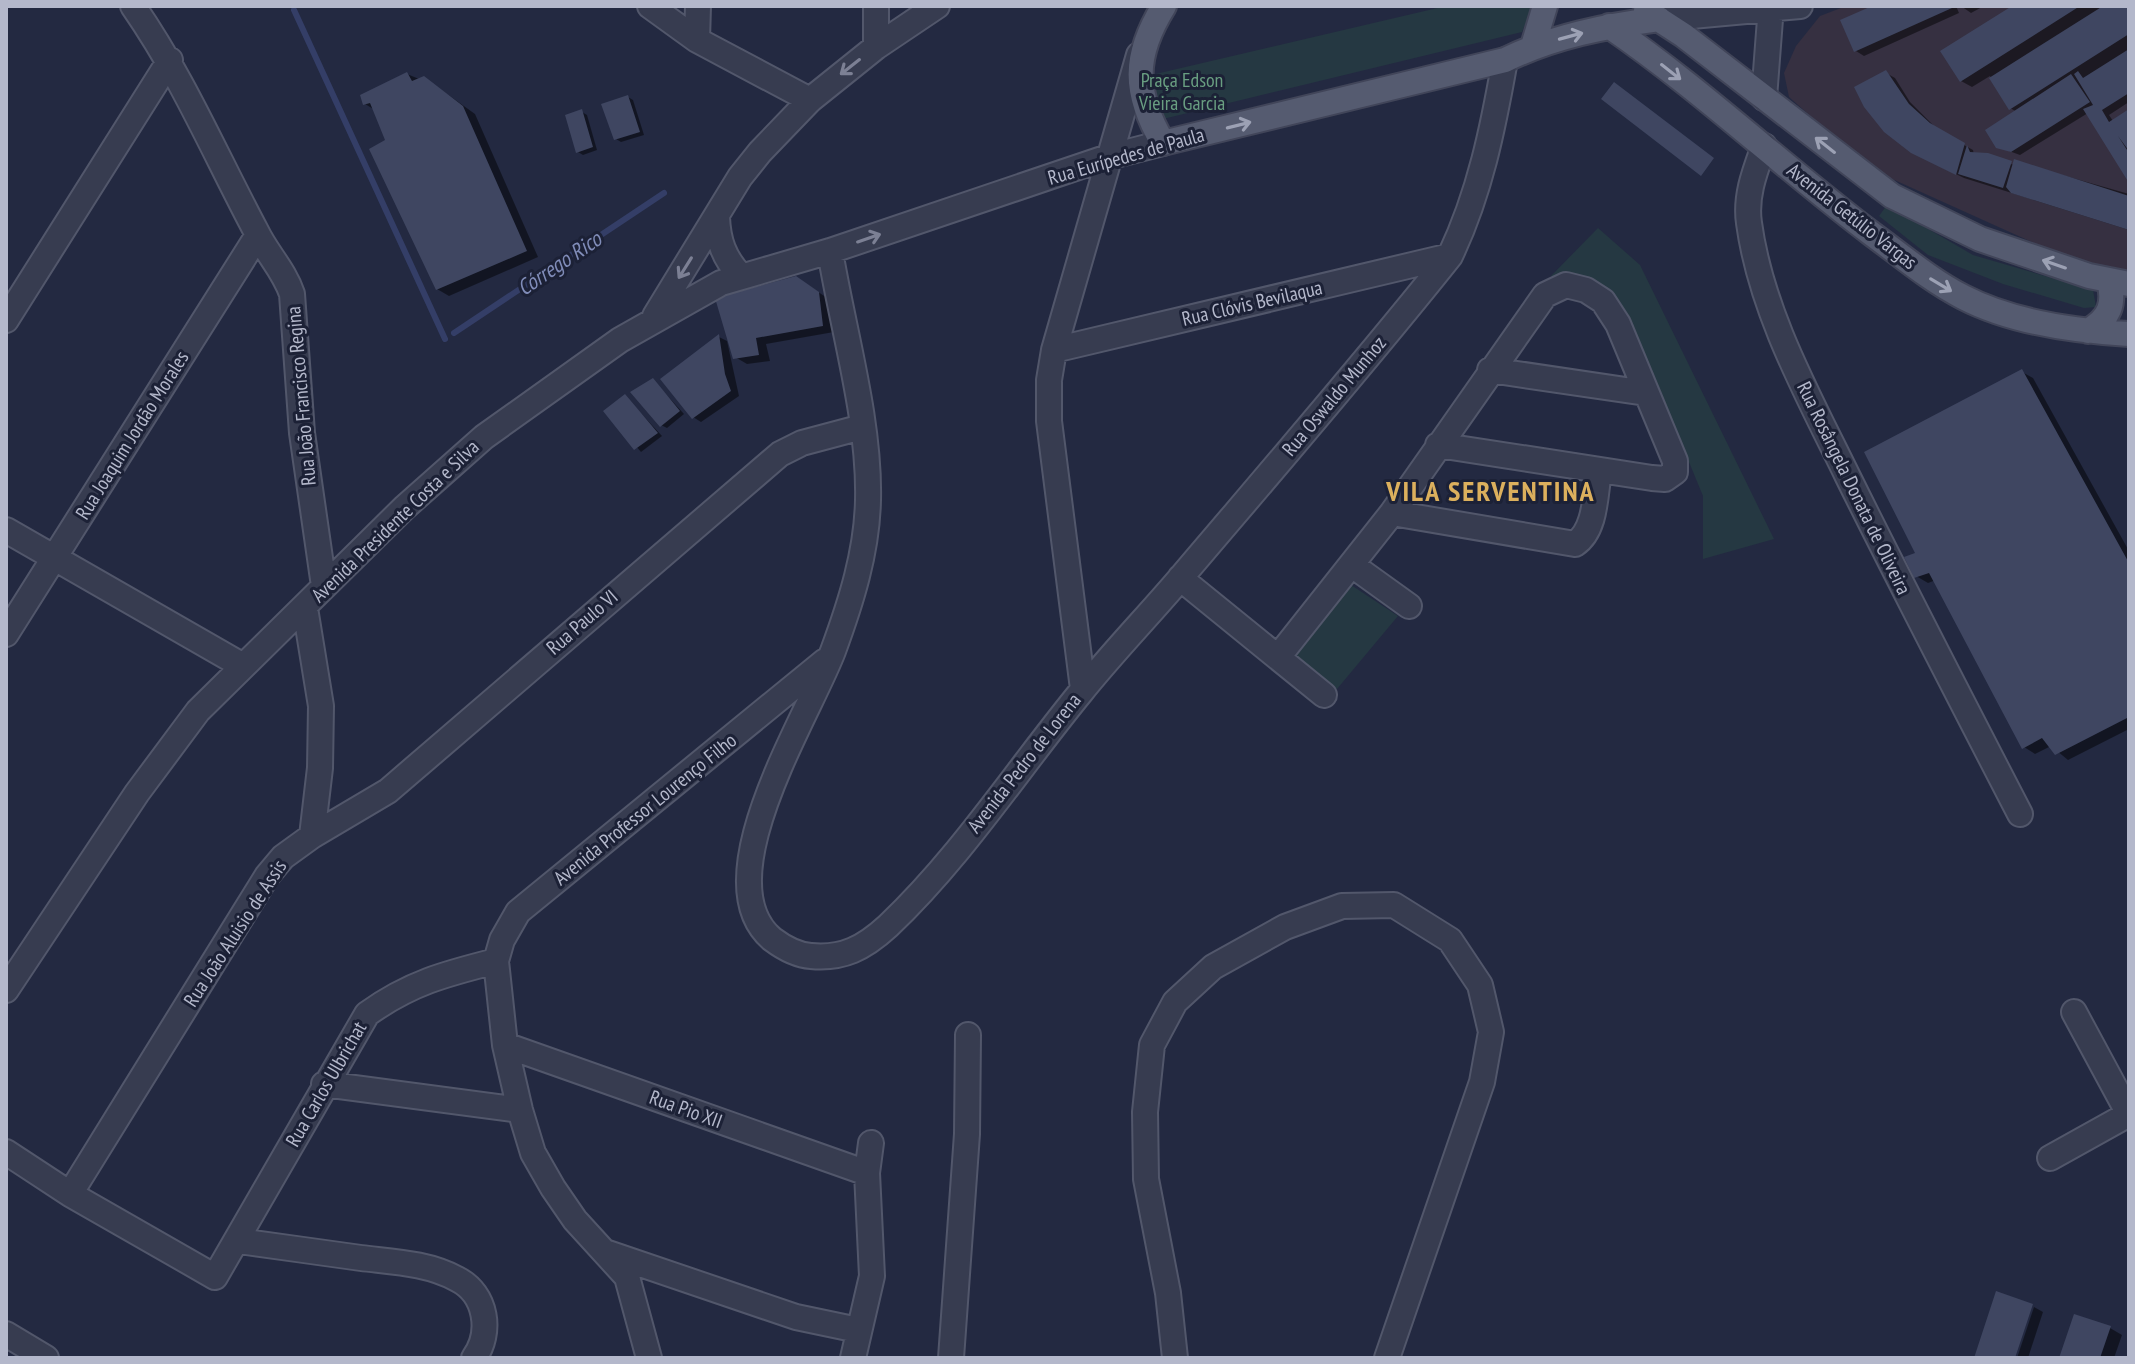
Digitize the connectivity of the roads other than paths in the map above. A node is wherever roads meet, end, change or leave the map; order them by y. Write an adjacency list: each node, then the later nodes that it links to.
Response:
1 (133, 6): 18 (street, Rua João Francisco Regina)
2 (650, 6): 13 (street)
3 (698, 6): 13 (street)
4 (876, 6): 15 (street)
5 (937, 6): 15 (street, Avenida Presidente Costa e Silva)
6 (1164, 6): 17 (main road, Avenida Pedro de Lorena)
7 (1545, 6): 14 (main road)
8 (1800, 6): 10 (street, Rua Eurípedes de Paula)
9 (1817, 6): 16 (street)
10 (1771, 8): 11 (street, Rua Eurípedes de Paula); 16 (street)
11 (1649, 12): 12 (main road, Rua Eurípedes de Paula); 20 (main road, Avenida Getúlio Vargas)
12 (1609, 26): 14 (main road, Rua Eurípedes de Paula, one-way to 12); 23 (main road, Avenida Getúlio Vargas, one-way to 23)
13 (697, 40): 21 (street)
14 (1533, 46): 19 (main road, Rua Eurípedes de Paula)
15 (876, 47): 21 (street, Avenida Presidente Costa e Silva, one-way to 21)
16 (1769, 53): 20 (street)
17 (1139, 55): 22 (main road); 24 (street, Avenida Pedro de Lorena)
18 (170, 60): 26 (street, Rua João Francisco Regina); 32 (street)
19 (1505, 60): 22 (main road, Rua Eurípedes de Paula, one-way to 19); 28 (street, Rua Oswaldo Munhoz)
20 (1764, 98): 30 (main road, Avenida Getúlio Vargas, one-way to 20)
21 (810, 100): 25 (street, Avenida Presidente Costa e Silva)
22 (1163, 143): 24 (street, Rua Eurípedes de Paula)
23 (1764, 146): 33 (main road, Avenida Getúlio Vargas, one-way to 33); 55 (street, Rua Rosângela Donata de Oliveira)
24 (1108, 157): 27 (street, Rua Eurípedes de Paula, one-way to 24); 35 (street, Avenida Pedro de Lorena)
25 (717, 217): 29 (street); 31 (street, Avenida Presidente Costa e Silva, one-way to 31)
26 (258, 235): 43 (street, Rua Joaquim Jordão Morales); 46 (street, Rua João Francisco Regina)
27 (830, 251): 29 (street, Rua Eurípedes de Paula); 38 (street)
28 (1450, 256): 35 (street, Rua Clóvis Bevilaqua); 45 (street, Rua Oswaldo Munhoz)
29 (740, 275): 31 (street, Rua Eurípedes de Paula)
30 (2119, 282): 33 (main road)
31 (653, 319): 46 (street, Avenida Presidente Costa e Silva)
32 (6, 320)
33 (2088, 331): 34 (main road, Avenida Getúlio Vargas)
34 (2129, 334)
35 (1054, 350): 53 (street, Avenida Pedro de Lorena)
36 (1490, 370): 37 (street); 37 (street); 39 (street)
37 (1646, 393): 40 (street)
38 (862, 427): 50 (street); 56 (street, Rua Paulo VI)
39 (1438, 445): 40 (street); 41 (street)
40 (1599, 471): 41 (street)
41 (1392, 513): 44 (street)
42 (6, 530): 43 (street)
43 (54, 559): 49 (street, Rua Joaquim Jordão Morales); 52 (street)
44 (1352, 565): 47 (street); 51 (street)
45 (1180, 578): 51 (street); 53 (street, Rua Oswaldo Munhoz)
46 (324, 586): 48 (street, Avenida Presidente Costa e Silva)
47 (1409, 606)
48 (305, 608): 52 (street, Avenida Presidente Costa e Silva); 56 (street)
49 (6, 634)
50 (830, 657): 53 (street, Avenida Pedro de Lorena); 57 (street, Avenida Professor Lourenço Filho)
51 (1278, 657): 54 (street)
52 (243, 666): 58 (street, Avenida Presidente Costa e Silva)
53 (1083, 689)
54 (1324, 695)
55 (2020, 814)
56 (312, 836): 69 (street, Rua João Aluisio de Assis)
57 (496, 961): 61 (street, Avenida Professor Lourenço Filho); 62 (street, Rua Carlos Ulbrichat)
58 (6, 990)
59 (2074, 1012): 64 (street)
60 (968, 1035): 78 (street)
61 (505, 1045): 63 (street, Avenida Professor Lourenço Filho); 68 (street, Rua Pio XII)
62 (324, 1084): 63 (street); 70 (street, Rua Carlos Ulbrichat)
63 (520, 1110): 71 (street, Avenida Professor Lourenço Filho)
64 (2129, 1114): 67 (street)
65 (871, 1143): 68 (street)
66 (6, 1152): 69 (street)
67 (2050, 1158)
68 (867, 1173): 72 (street)
69 (70, 1194): 70 (street, Rua Carlos Ulbrichat)
70 (239, 1241): 75 (street)
71 (606, 1253): 72 (street); 76 (street, Avenida Professor Lourenço Filho)
72 (858, 1330): 77 (street)
73 (6, 1334): 74 (street)
74 (46, 1358)
75 (474, 1358)
76 (649, 1358)
77 (853, 1358)
78 (951, 1358)
79 (1175, 1358): 80 (street)
80 (1387, 1358)

